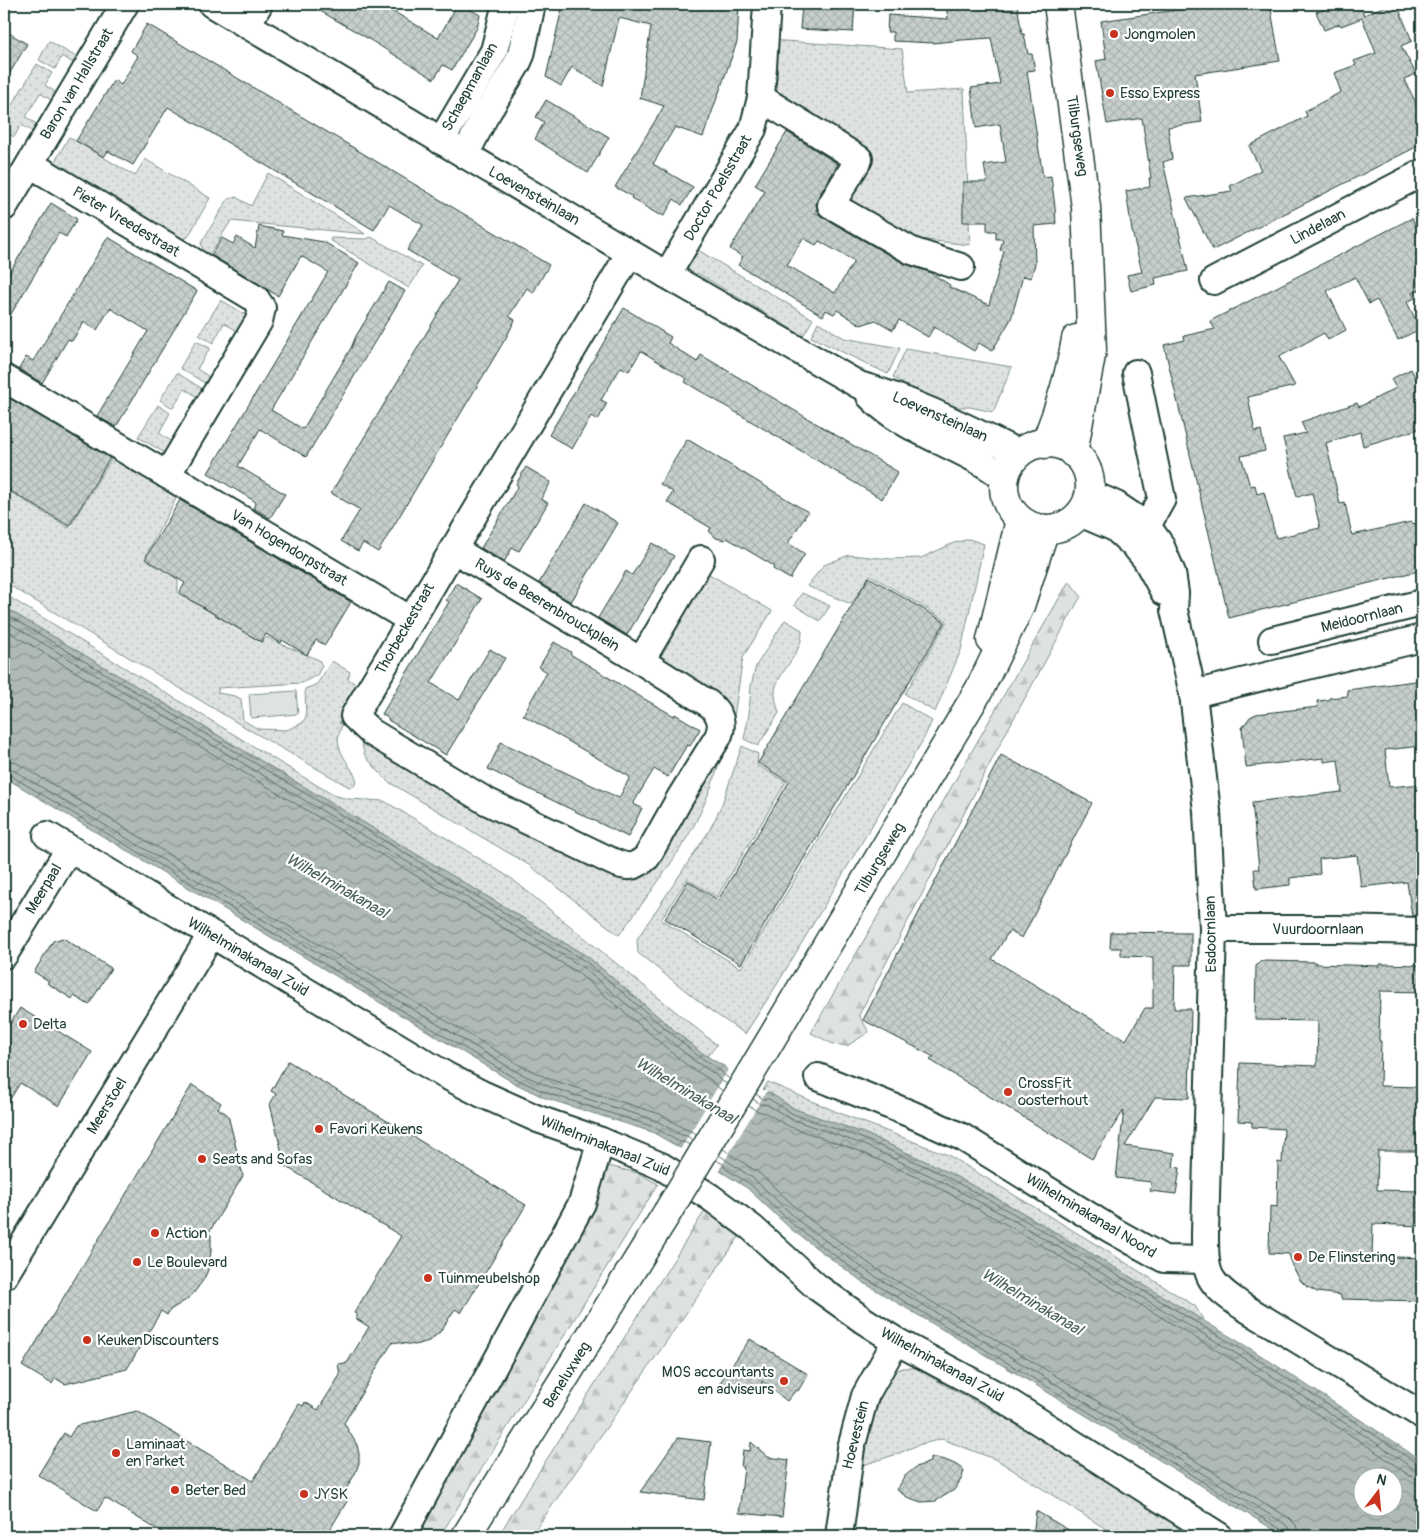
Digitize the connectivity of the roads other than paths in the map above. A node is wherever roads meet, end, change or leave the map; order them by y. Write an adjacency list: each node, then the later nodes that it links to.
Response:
1 (125, 4): 11 (street, Baron van Hallstraat)
2 (212, 4): 6 (street, Loevensteinlaan)
3 (506, 4): 9 (street, Schaepmanlaan)
4 (532, 4): 10 (street, Schaepmanlaan)
5 (1058, 4): 16 (main road, Tilburgseweg)
6 (253, 14): 9 (street, Loevensteinlaan)
7 (767, 16): 8 (street, Doctor Poelsstraat)
8 (761, 98): 15 (street); 17 (street, Doctor Poelsstraat)
9 (441, 141): 10 (street, Loevensteinlaan)
10 (465, 155): 14 (street, Loevensteinlaan)
11 (30, 164): 13 (street); 25 (street, Pieter Vreedestraat)
12 (1422, 173): 18 (street, Lindelaan)
13 (4, 207)
14 (630, 252): 17 (street, Loevensteinlaan); 31 (street, Thorbeckestraat)
15 (962, 267)
16 (1088, 268): 22 (main road, Tilburgseweg); 24 (main road, Tilburgseweg)
17 (667, 275): 21 (street, Loevensteinlaan)
18 (1214, 281)
19 (1136, 373): 29 (street)
20 (4, 378): 25 (street, Van Hogendorpstraat)
21 (859, 385): 23 (street, Loevensteinlaan); 26 (street, Loevensteinlaan)
22 (1045, 444): 23 (main road); 24 (main road)
23 (1019, 453): 26 (main road)
24 (1074, 453): 27 (main road)
25 (166, 475): 35 (street, Van Hogendorpstraat)
26 (1004, 478): 28 (main road)
27 (1085, 503): 29 (street, Esdoornlaan); 30 (main road); 34 (street, Esdoornlaan)
28 (1020, 520): 30 (main road); 41 (main road, Tilburgseweg)
29 (1147, 526): 34 (street, Esdoornlaan)
30 (1046, 529): 41 (main road, Tilburgseweg)
31 (453, 549): 35 (street, Thorbeckestraat); 39 (street, Ruys de Beerenbrouckplein)
32 (701, 559): 39 (street)
33 (1422, 603): 36 (street, Meidoornlaan)
34 (1174, 610): 42 (street, Esdoornlaan)
35 (411, 620): 45 (street, Thorbeckestraat)
36 (1302, 633): 38 (street, Meidoornlaan); 40 (street, Meidoornlaan)
37 (1422, 638): 40 (street)
38 (1272, 640)
39 (641, 661): 45 (street, Ruys de Beerenbrouckplein)
40 (1307, 666): 42 (street)
41 (979, 690): 52 (main road, Tilburgseweg, bridge)
42 (1192, 694): 46 (street, Esdoornlaan)
43 (46, 835): 44 (street, Wilhelminakanaal Zuid)
44 (69, 849): 48 (street, Wilhelminakanaal Zuid); 49 (street, Meerpaal)
45 (647, 857)
46 (1213, 929): 47 (street, Vuurdoornlaan); 53 (street, Esdoornlaan)
47 (1422, 931)
48 (210, 935): 51 (street, Wilhelminakanaal Zuid); 54 (street, Meerstoel)
49 (4, 956)
50 (818, 1077): 53 (street, Wilhelminakanaal Noord)
51 (601, 1141): 55 (street, Wilhelminakanaal Zuid); 57 (street)
52 (668, 1213): 58 (main road, Beneluxweg)
53 (1205, 1260): 56 (street)
54 (4, 1276)
55 (896, 1341): 59 (street, Hoevestein); 60 (street, Wilhelminakanaal Zuid)
56 (1422, 1415)
57 (402, 1536)
58 (466, 1536)
59 (839, 1536)
60 (1219, 1536)

